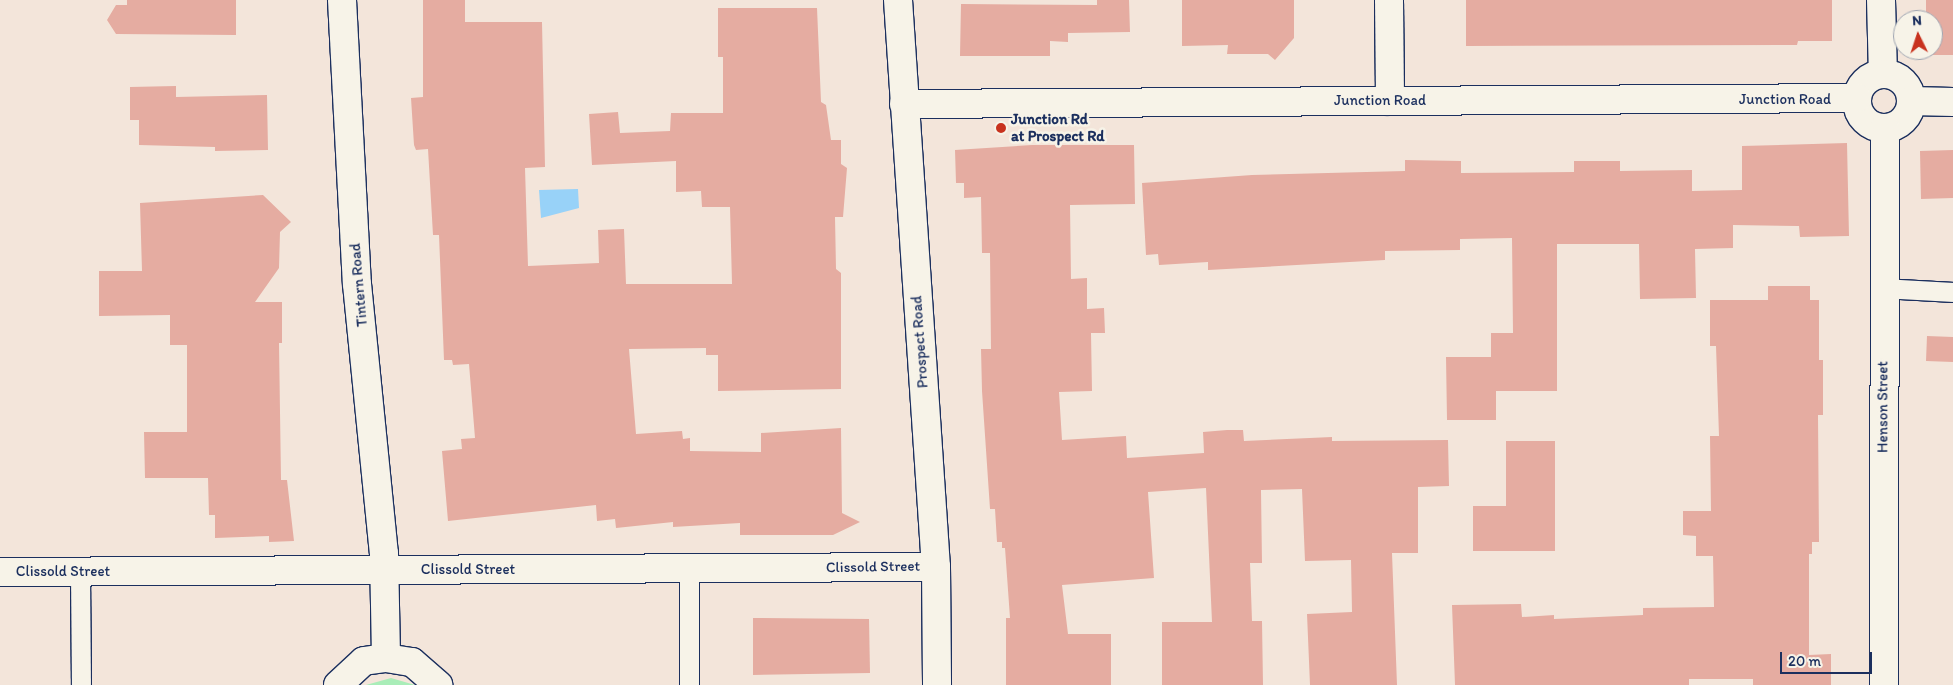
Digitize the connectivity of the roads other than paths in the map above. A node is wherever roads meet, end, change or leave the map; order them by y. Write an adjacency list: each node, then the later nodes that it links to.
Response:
1 (342, 0): 15 (street, Tintern Road)
2 (898, 0): 10 (street, Prospect Road)
3 (1389, 0): 7 (street)
4 (1882, 0): 5 (street)
5 (1883, 74): 6 (street); 8 (street)
6 (1857, 98): 7 (street, Junction Road); 11 (street)
7 (1390, 101): 10 (street, Junction Road)
8 (1911, 101): 9 (street); 11 (street)
9 (1953, 102)
10 (904, 104): 14 (street, Prospect Road)
11 (1885, 128): 12 (street, Henson Street)
12 (1882, 288): 13 (lane); 25 (street, Henson Street)
13 (1953, 292)
14 (936, 566): 16 (street, Clissold Street); 24 (street, Prospect Road)
15 (385, 570): 16 (street, Clissold Street); 18 (street, Clissold Street); 19 (street, Tintern Road)
16 (689, 570): 23 (lane)
17 (0, 572): 18 (street, Clissold Street)
18 (80, 573): 20 (lane)
19 (386, 658): 21 (street); 22 (street)
20 (82, 685)
21 (338, 685)
22 (438, 685)
23 (689, 685)
24 (937, 685)
25 (1884, 685)

